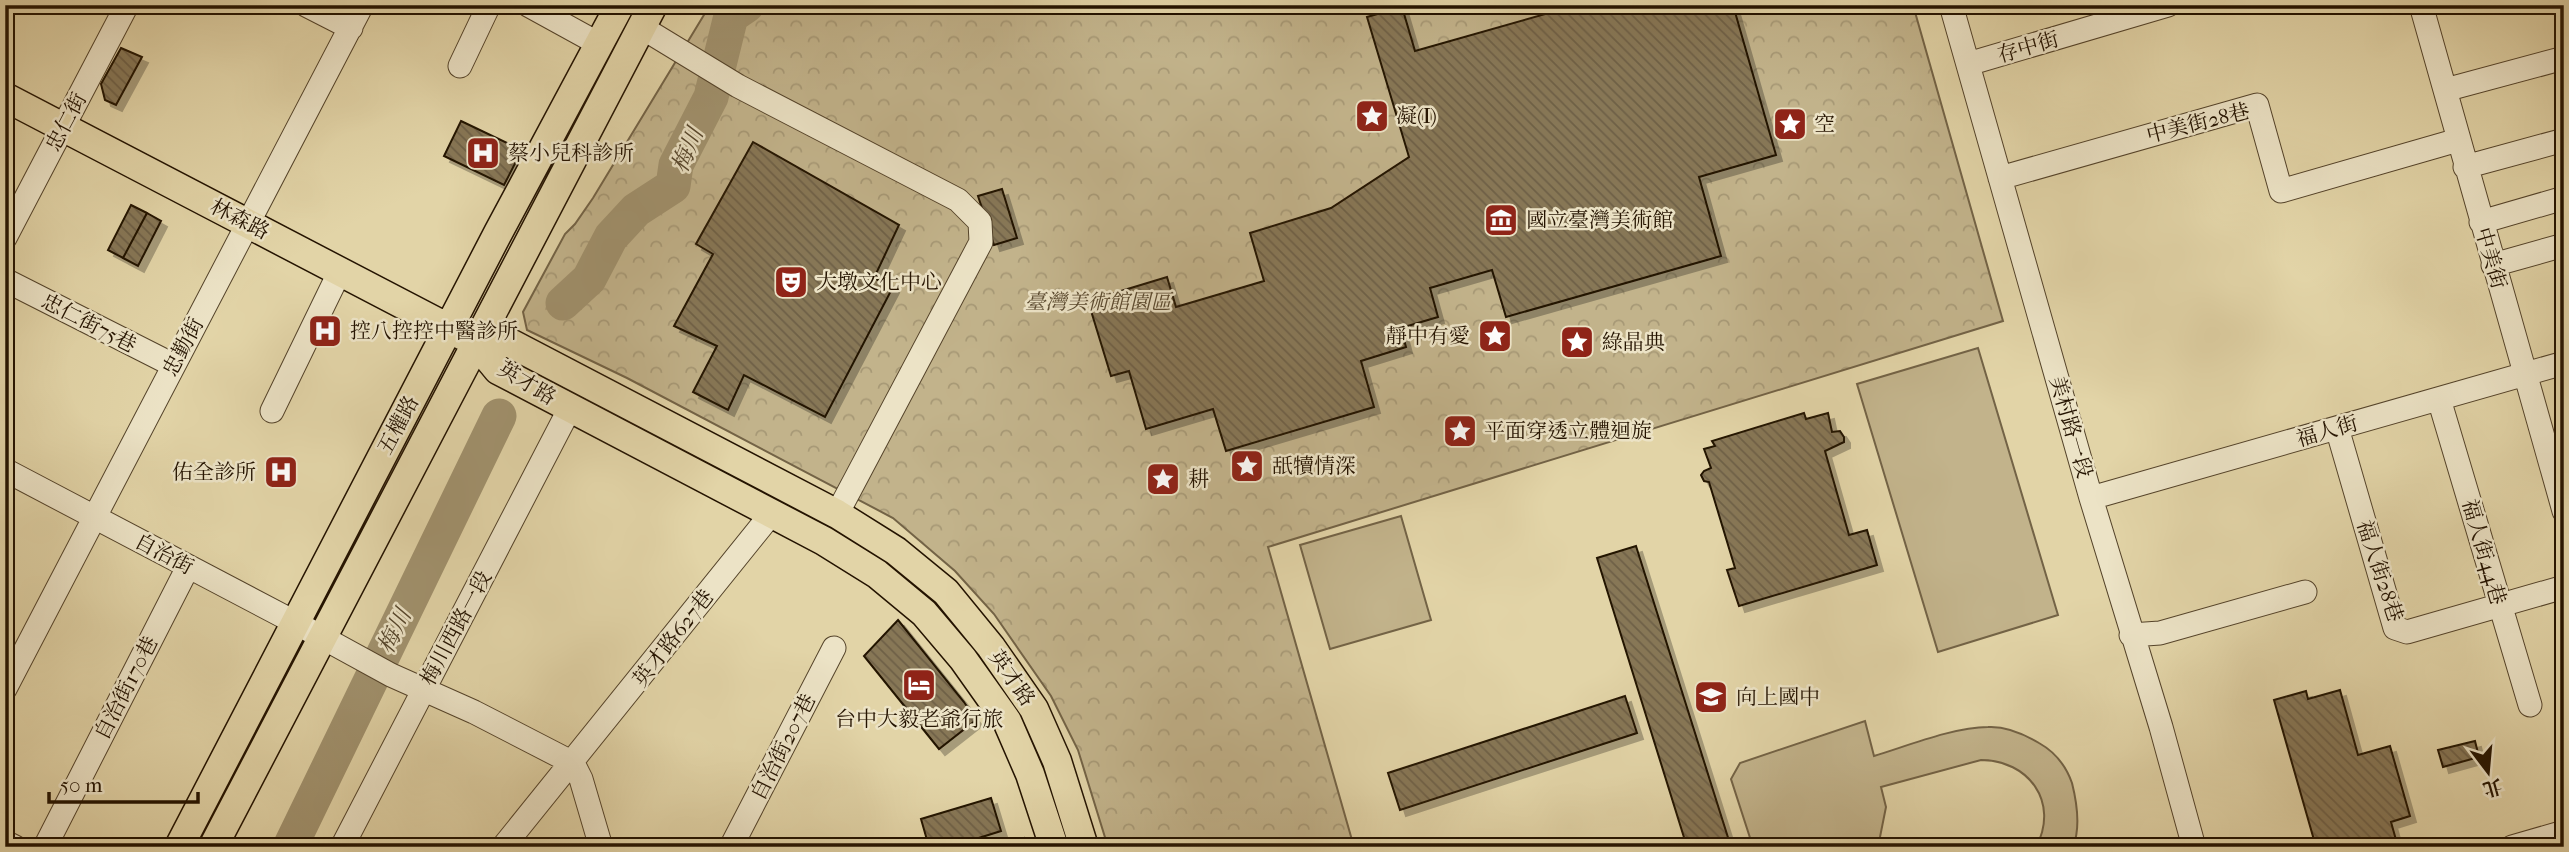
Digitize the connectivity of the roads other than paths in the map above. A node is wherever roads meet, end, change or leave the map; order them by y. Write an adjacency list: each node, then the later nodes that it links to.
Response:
1 (127, 5): 18 (street, 忠仁街)
2 (306, 5): 11 (street)
3 (362, 5): 11 (street, 忠勤街)
4 (489, 5): 15 (street)
5 (528, 5): 12 (street)
6 (620, 5): 12 (main road, 五權路)
7 (1951, 5): 14 (street, 美村路一段)
8 (2168, 5): 14 (street, 存中街)
9 (2421, 5): 16 (street, 中美街)
10 (647, 16): 32 (main road, 五權路); 44 (street)
11 (351, 28): 25 (street, 忠勤街)
12 (598, 44): 31 (main road, 五權路)
13 (2564, 58): 16 (street)
14 (1968, 64): 22 (street, 美村路一段)
15 (460, 66)
16 (2445, 90): 19 (street, 中美街)
17 (5, 97): 18 (main road, 林森路)
18 (63, 127): 25 (main road, 林森路); 26 (street, 忠仁街)
19 (2458, 139): 21 (street, 中美街); 22 (street, 中美街28巷)
20 (2564, 140): 21 (street)
21 (2465, 167): 24 (street, 中美街)
22 (2000, 178): 41 (street, 美村路一段)
23 (2564, 198): 24 (street)
24 (2481, 222): 28 (street, 中美街)
25 (248, 223): 29 (main road, 林森路); 34 (street, 忠勤街)
26 (5, 238)
27 (2564, 245): 28 (street)
28 (2493, 265): 35 (street, 中美街)
29 (340, 271): 31 (main road, 林森路); 38 (street)
30 (5, 280): 34 (street, 忠仁街75巷)
31 (449, 328): 32 (main road, 林森路); 50 (main road, 五權路)
32 (475, 342): 37 (main road, 英才路); 44 (main road, 英才路); 52 (main road, 五權路)
33 (2564, 363): 35 (street, 福人街)
34 (173, 365): 45 (street, 忠勤街)
35 (2526, 374): 36 (street, 福人街); 42 (street, 中美街)
36 (2439, 399): 39 (street, 福人街); 49 (street, 福人街44巷)
37 (570, 408): 43 (main road, 英才路); 55 (street, 梅川西路一段)
38 (272, 411)
39 (2337, 428): 41 (street, 福人街); 49 (street, 福人街28巷)
40 (5, 470): 45 (street, 自治街)
41 (2091, 498): 51 (street, 美村路一段)
42 (2563, 504)
43 (772, 513): 57 (street, 英才路627巷); 68 (main road, 英才路)
44 (837, 514): 69 (main road, 英才路)
45 (94, 518): 46 (street, 自治街); 54 (street, 忠勤街)
46 (188, 567): 50 (street, 自治街); 61 (street, 自治街170巷)
47 (2564, 587): 49 (street, 福人街28巷)
48 (2305, 592): 51 (street)
49 (2499, 606): 56 (street, 福人街44巷)
50 (296, 623): 52 (street, 自治街); 62 (main road, 五權路)
51 (2131, 635): 70 (street, 美村路一段)
52 (322, 638): 55 (street, 自治街); 63 (main road, 五權路)
53 (834, 648): 67 (street, 自治街207巷)
54 (5, 689)
55 (423, 690): 57 (street); 64 (street, 梅川西路一段)
56 (2530, 705)
57 (573, 763): 65 (street, 英才路627巷); 66 (street)
58 (2564, 832): 71 (street)
59 (5, 842): 60 (street)
60 (15, 847)
61 (44, 847)
62 (179, 847)
63 (213, 847)
64 (342, 847)
65 (503, 847)
66 (601, 847)
67 (731, 847)
68 (1054, 847)
69 (1084, 847)
70 (2194, 847)
71 (2512, 847)

